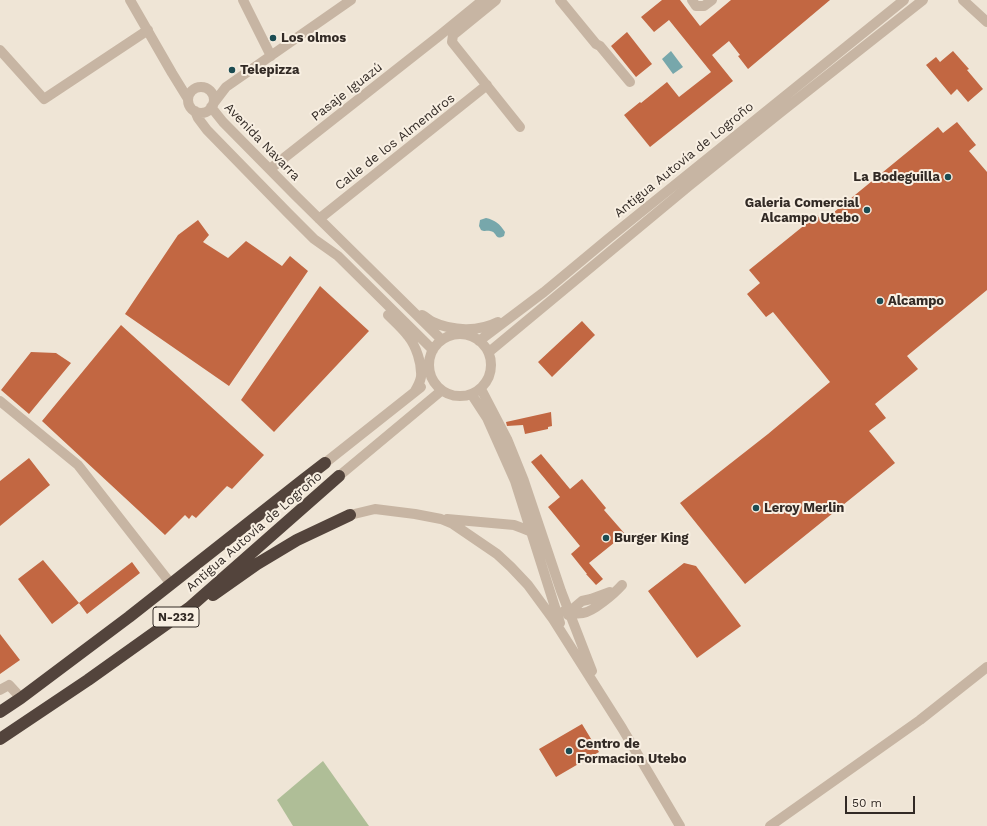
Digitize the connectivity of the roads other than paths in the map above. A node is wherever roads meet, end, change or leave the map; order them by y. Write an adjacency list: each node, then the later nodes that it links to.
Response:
1 (243, 0): 15 (street)
2 (351, 0): 15 (street)
3 (483, 0): 26 (street, Pasaje Iguazú)
4 (496, 0): 18 (street)
5 (560, 0): 17 (street)
6 (692, 0): 7 (street)
7 (712, 0)
8 (904, 0): 30 (street, Antigua Autovía de Logroño)
9 (923, 0): 34 (street, Antigua Autovía de Logroño)
10 (963, 0): 12 (street)
11 (133, 1): 13 (street)
12 (987, 22)
13 (148, 30): 14 (street); 16 (street)
14 (0, 50)
15 (271, 56): 20 (street)
16 (172, 73): 19 (street); 22 (street)
17 (630, 82)
18 (487, 85): 25 (street); 27 (street, Calle de los Almendros)
19 (197, 87): 21 (street); 22 (street)
20 (226, 87): 21 (street); 23 (street)
21 (208, 89): 23 (street)
22 (188, 99): 24 (street)
23 (212, 106): 24 (street); 26 (street, Avenida Navarra)
24 (195, 111): 28 (street)
25 (520, 127)
26 (270, 170): 27 (street, Avenida Navarra)
27 (319, 219): 29 (street, Avenida Navarra)
28 (314, 239): 33 (street); 37 (street)
29 (406, 304): 30 (street); 31 (street)
30 (509, 317): 32 (street, Antigua Autovía de Logroño)
31 (442, 340): 32 (street); 33 (street)
32 (479, 340): 34 (street)
33 (433, 350): 35 (street)
34 (489, 352): 36 (street)
35 (432, 379): 37 (street, Antigua Autovía de Logroño); 38 (street)
36 (481, 389): 39 (street); 47 (street)
37 (415, 391): 41 (street, Antigua Autovía de Logroño)
38 (441, 391): 39 (street); 42 (street, Antigua Autovía de Logroño)
39 (472, 395): 45 (street)
40 (0, 401): 46 (street)
41 (325, 463): 46 (highway, Antigua Autovía de Logroño / N-232)
42 (339, 476): 50 (highway, Antigua Autovía de Logroño / N-232)
43 (350, 515): 44 (street); 50 (highway)
44 (431, 517): 45 (street); 54 (street)
45 (532, 532): 48 (street)
46 (171, 584): 58 (highway, Antigua Autovía de Logroño / N-232)
47 (561, 591): 49 (street); 51 (street)
48 (552, 598): 51 (street); 54 (street)
49 (582, 601): 51 (street); 52 (street)
50 (189, 608): 60 (highway, Antigua Autovía de Logroño / N-232)
51 (569, 612): 52 (street); 53 (street); 54 (street)
52 (584, 613): 53 (street)
53 (577, 632): 57 (street)
54 (564, 636): 57 (street)
55 (987, 667): 62 (street)
56 (0, 690): 58 (street)
57 (599, 692): 61 (street)
58 (20, 698): 59 (highway, Antigua Autovía de Logroño / N-232)
59 (0, 712)
60 (0, 739)
61 (680, 826)
62 (770, 826)

